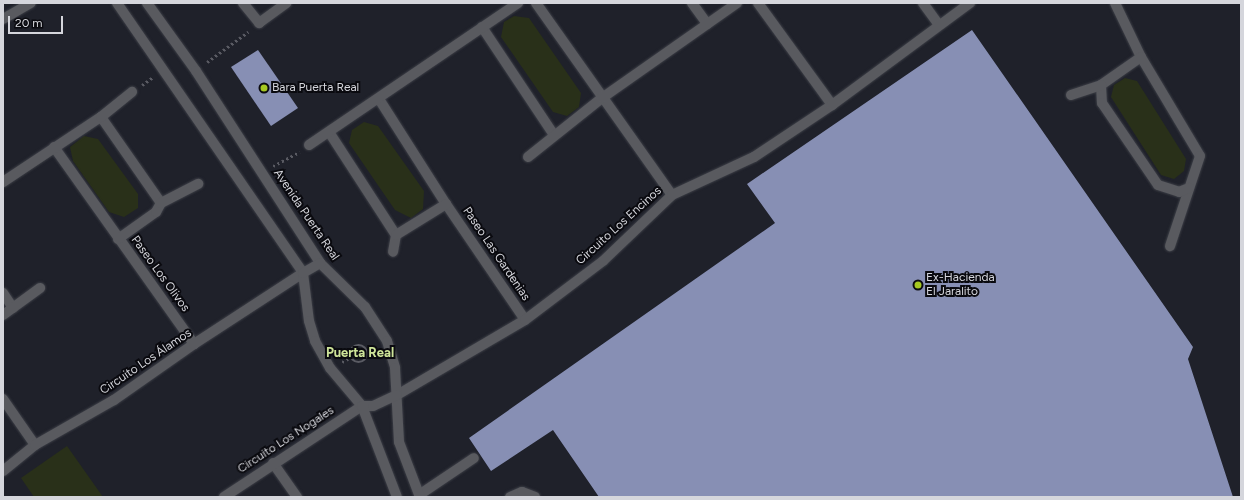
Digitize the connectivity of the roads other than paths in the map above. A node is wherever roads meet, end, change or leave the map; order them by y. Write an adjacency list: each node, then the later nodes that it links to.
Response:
1 (31, 3): 14 (street)
2 (117, 3): 43 (street)
3 (147, 3): 42 (street, Avenida Puerta Real)
4 (243, 3): 5 (street)
5 (287, 3)
6 (518, 3): 18 (street)
7 (536, 3): 23 (street)
8 (692, 3): 16 (street)
9 (737, 3): 16 (street)
10 (758, 3): 25 (street)
11 (923, 3): 17 (street)
12 (970, 3): 17 (street, Circuito Los Encinos)
13 (1115, 3): 19 (street)
14 (16, 6): 15 (street)
15 (3, 19)
16 (707, 24): 23 (street)
17 (939, 25): 25 (street, Circuito Los Encinos)
18 (482, 27): 24 (street); 28 (street)
19 (1141, 57): 20 (street); 34 (street)
20 (1101, 85): 22 (street); 34 (street)
21 (132, 92): 26 (street)
22 (1072, 95)
23 (602, 98): 28 (street); 35 (street)
24 (379, 99): 27 (street); 37 (street, Paseo Las Gardenias)
25 (832, 105): 35 (street, Circuito Los Encinos)
26 (101, 117): 30 (street); 36 (street)
27 (329, 132): 29 (street); 38 (street)
28 (554, 135): 31 (street)
29 (309, 145)
30 (54, 148): 32 (street); 39 (street, Paseo Los Olivos)
31 (528, 157)
32 (3, 182)
33 (198, 184): 36 (street, Paseo Los Olivos)
34 (1189, 188): 40 (street)
35 (672, 195): 48 (street, Circuito Los Encinos)
36 (161, 203): 39 (street, Paseo Los Olivos)
37 (446, 204): 38 (street, Paseo Las Gardenias); 48 (street, Paseo Las Gardenias)
38 (396, 235): 41 (street)
39 (118, 239): 49 (street, Paseo Los Olivos)
40 (1170, 246)
41 (393, 252)
42 (320, 263): 43 (street, Circuito Los Álamos); 50 (street, Avenida Puerta Real)
43 (303, 273): 49 (street, Circuito Los Álamos); 52 (street)
44 (40, 288): 46 (street)
45 (3, 293): 46 (street)
46 (14, 308): 47 (street)
47 (3, 315)
48 (525, 320): 50 (street, Circuito Los Encinos)
49 (194, 344): 53 (street, Circuito Los Álamos)
50 (397, 395): 52 (street, Circuito Los Encinos); 57 (street, Avenida Puerta Real)
51 (3, 399): 53 (street)
52 (362, 406): 55 (street, Circuito Los Nogales); 60 (street)
53 (35, 444): 56 (street, Circuito Los Álamos)
54 (474, 458): 57 (street)
55 (273, 463): 58 (street, Circuito Los Nogales); 59 (street)
56 (3, 471)
57 (418, 496)
58 (224, 497)
59 (297, 497)
60 (397, 497)
61 (510, 497): 62 (street)
62 (535, 497)

